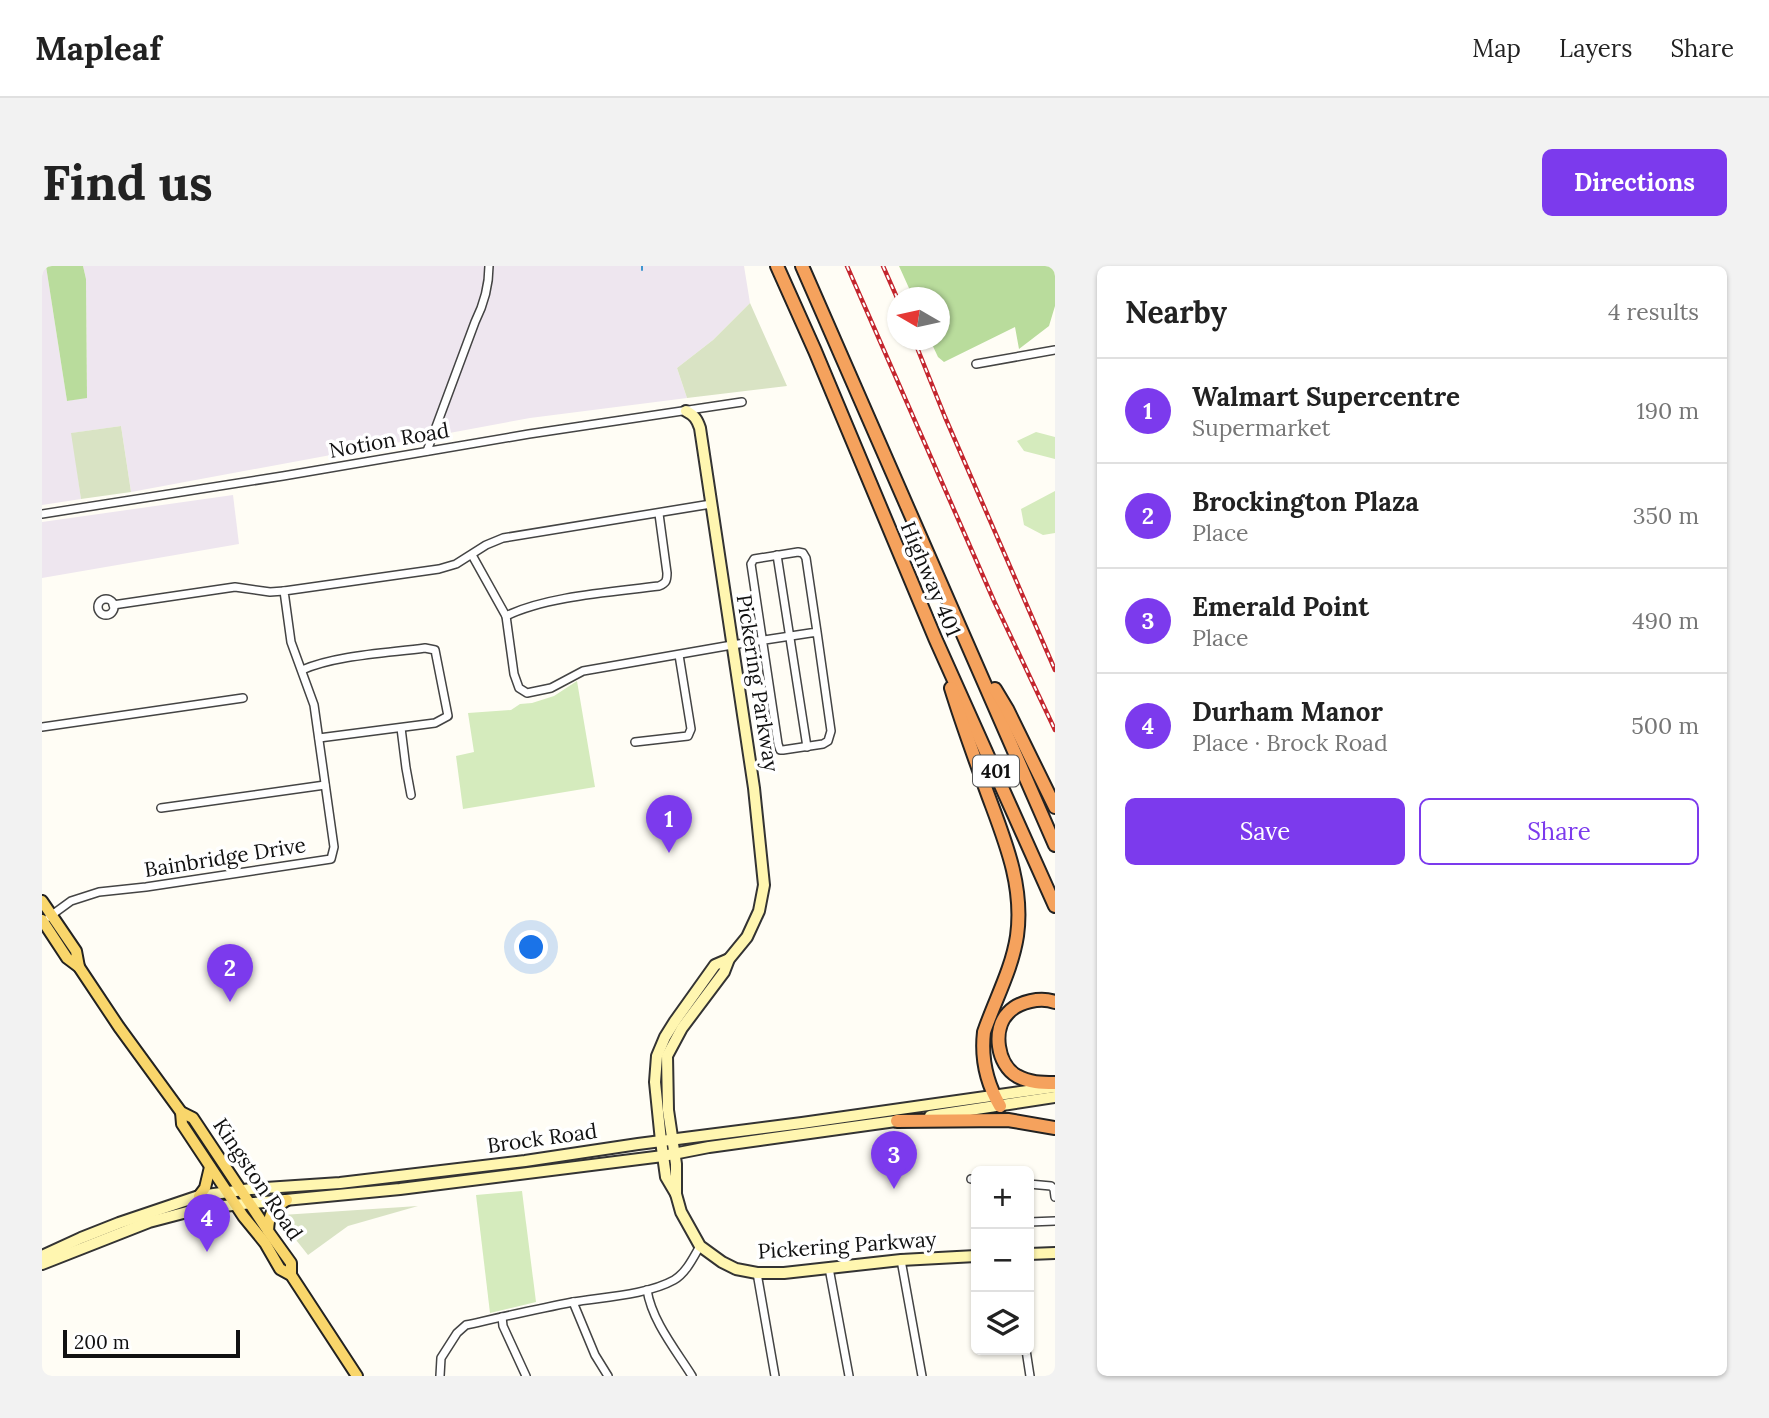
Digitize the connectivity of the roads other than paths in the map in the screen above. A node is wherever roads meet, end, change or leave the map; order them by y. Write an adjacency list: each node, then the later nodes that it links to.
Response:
1 (489, 266): 8 (street)
2 (777, 266): 20 (highway, Highway 401 / 401)
3 (802, 266): 19 (highway, Highway 401 / 401)
4 (1055, 351): 5 (street)
5 (976, 364)
6 (742, 402): 7 (street, Notion Road)
7 (686, 411): 8 (street, Notion Road); 9 (main road, Pickering Parkway)
8 (427, 451): 10 (street, Notion Road)
9 (711, 504): 11 (street); 22 (main road, Pickering Parkway)
10 (42, 514)
11 (659, 514): 12 (street); 16 (street)
12 (472, 555): 14 (street); 16 (street)
13 (777, 555): 17 (street); 18 (street); 21 (street)
14 (284, 591): 15 (street); 24 (street, Bainbridge Drive)
15 (113, 605)
16 (506, 616): 23 (street)
17 (817, 632): 18 (street); 30 (street)
18 (790, 636): 21 (street); 30 (street)
19 (965, 637): 33 (highway); 35 (highway, Highway 401 / 401)
20 (935, 638): 37 (highway, Highway 401 / 401); 42 (highway)
21 (763, 640): 22 (street); 30 (street)
22 (732, 645): 23 (street); 44 (main road, Pickering Parkway)
23 (679, 655): 29 (street)
24 (302, 670): 27 (street); 28 (street, Bainbridge Drive)
25 (243, 698): 26 (street)
26 (42, 727)
27 (401, 729): 28 (street); 32 (street)
28 (319, 738): 31 (street, Bainbridge Drive)
29 (635, 743)
30 (807, 747)
31 (325, 785): 34 (street); 38 (street, Bainbridge Drive)
32 (411, 795)
33 (1055, 807)
34 (161, 808)
35 (1055, 845)
36 (42, 901): 38 (main road, Kingston Road)
37 (1055, 906)
38 (45, 919): 43 (main road, Kingston Road)
39 (1055, 1002): 40 (highway)
40 (1055, 1085): 42 (main road, Brock Road)
41 (1055, 1097): 42 (main road, Brock Road)
42 (997, 1101): 45 (main road, Brock Road); 47 (main road, Brock Road)
43 (181, 1112): 54 (main road, Kingston Road); 58 (main road, Kingston Road)
44 (663, 1114): 47 (main road); 48 (main road, Pickering Parkway); 49 (main road, Pickering Parkway); 50 (main road)
45 (897, 1121): 46 (highway); 51 (main road, Brock Road)
46 (1055, 1128)
47 (700, 1136): 48 (main road, Brock Road)
48 (673, 1140): 49 (main road, Brock Road); 51 (main road, Pickering Parkway)
49 (661, 1141): 50 (main road, Brock Road); 51 (main road, Pickering Parkway)
50 (638, 1144): 53 (main road, Brock Road)
51 (668, 1155): 52 (main road, Brock Road); 56 (main road, Pickering Parkway); 59 (main road, Pickering Parkway)
52 (645, 1158): 55 (main road, Brock Road); 56 (main road)
53 (525, 1161): 55 (main road); 58 (main road, Brock Road)
54 (210, 1167): 60 (main road, Kingston Road); 61 (main road)
55 (526, 1174): 63 (main road, Brock Road)
56 (666, 1177): 59 (main road, Pickering Parkway)
57 (1034, 1184): 62 (street)
58 (242, 1190): 60 (main road, Brock Road); 64 (main road, Kingston Road)
59 (676, 1190): 69 (main road, Pickering Parkway)
60 (228, 1192): 61 (main road, Brock Road); 65 (main road, Kingston Road)
61 (199, 1196): 72 (main road, Brock Road)
62 (1055, 1197)
63 (287, 1200): 64 (main road, Brock Road); 68 (main road)
64 (249, 1203): 65 (main road, Brock Road); 68 (main road, Kingston Road)
65 (236, 1204): 75 (main road, Brock Road); 78 (main road, Kingston Road)
66 (1055, 1221): 67 (street)
67 (1034, 1222)
68 (268, 1231): 78 (main road, Kingston Road)
69 (700, 1247): 77 (main road, Pickering Parkway); 79 (street)
70 (1055, 1253): 71 (main road)
71 (1034, 1254)
72 (42, 1256)
73 (971, 1256): 74 (main road, Pickering Parkway)
74 (901, 1260): 76 (main road, Pickering Parkway); 90 (street)
75 (42, 1264)
76 (830, 1268): 77 (main road, Pickering Parkway); 89 (street)
77 (757, 1273): 88 (street)
78 (291, 1275): 83 (main road, Kingston Road)
79 (647, 1290): 80 (street); 87 (street)
80 (573, 1302): 81 (street); 86 (street)
81 (502, 1317): 84 (street); 85 (street)
82 (1027, 1355): 91 (street)
83 (357, 1376)
84 (440, 1376)
85 (526, 1376)
86 (608, 1376)
87 (692, 1376)
88 (775, 1376)
89 (849, 1376)
90 (922, 1376)
91 (1030, 1376)

